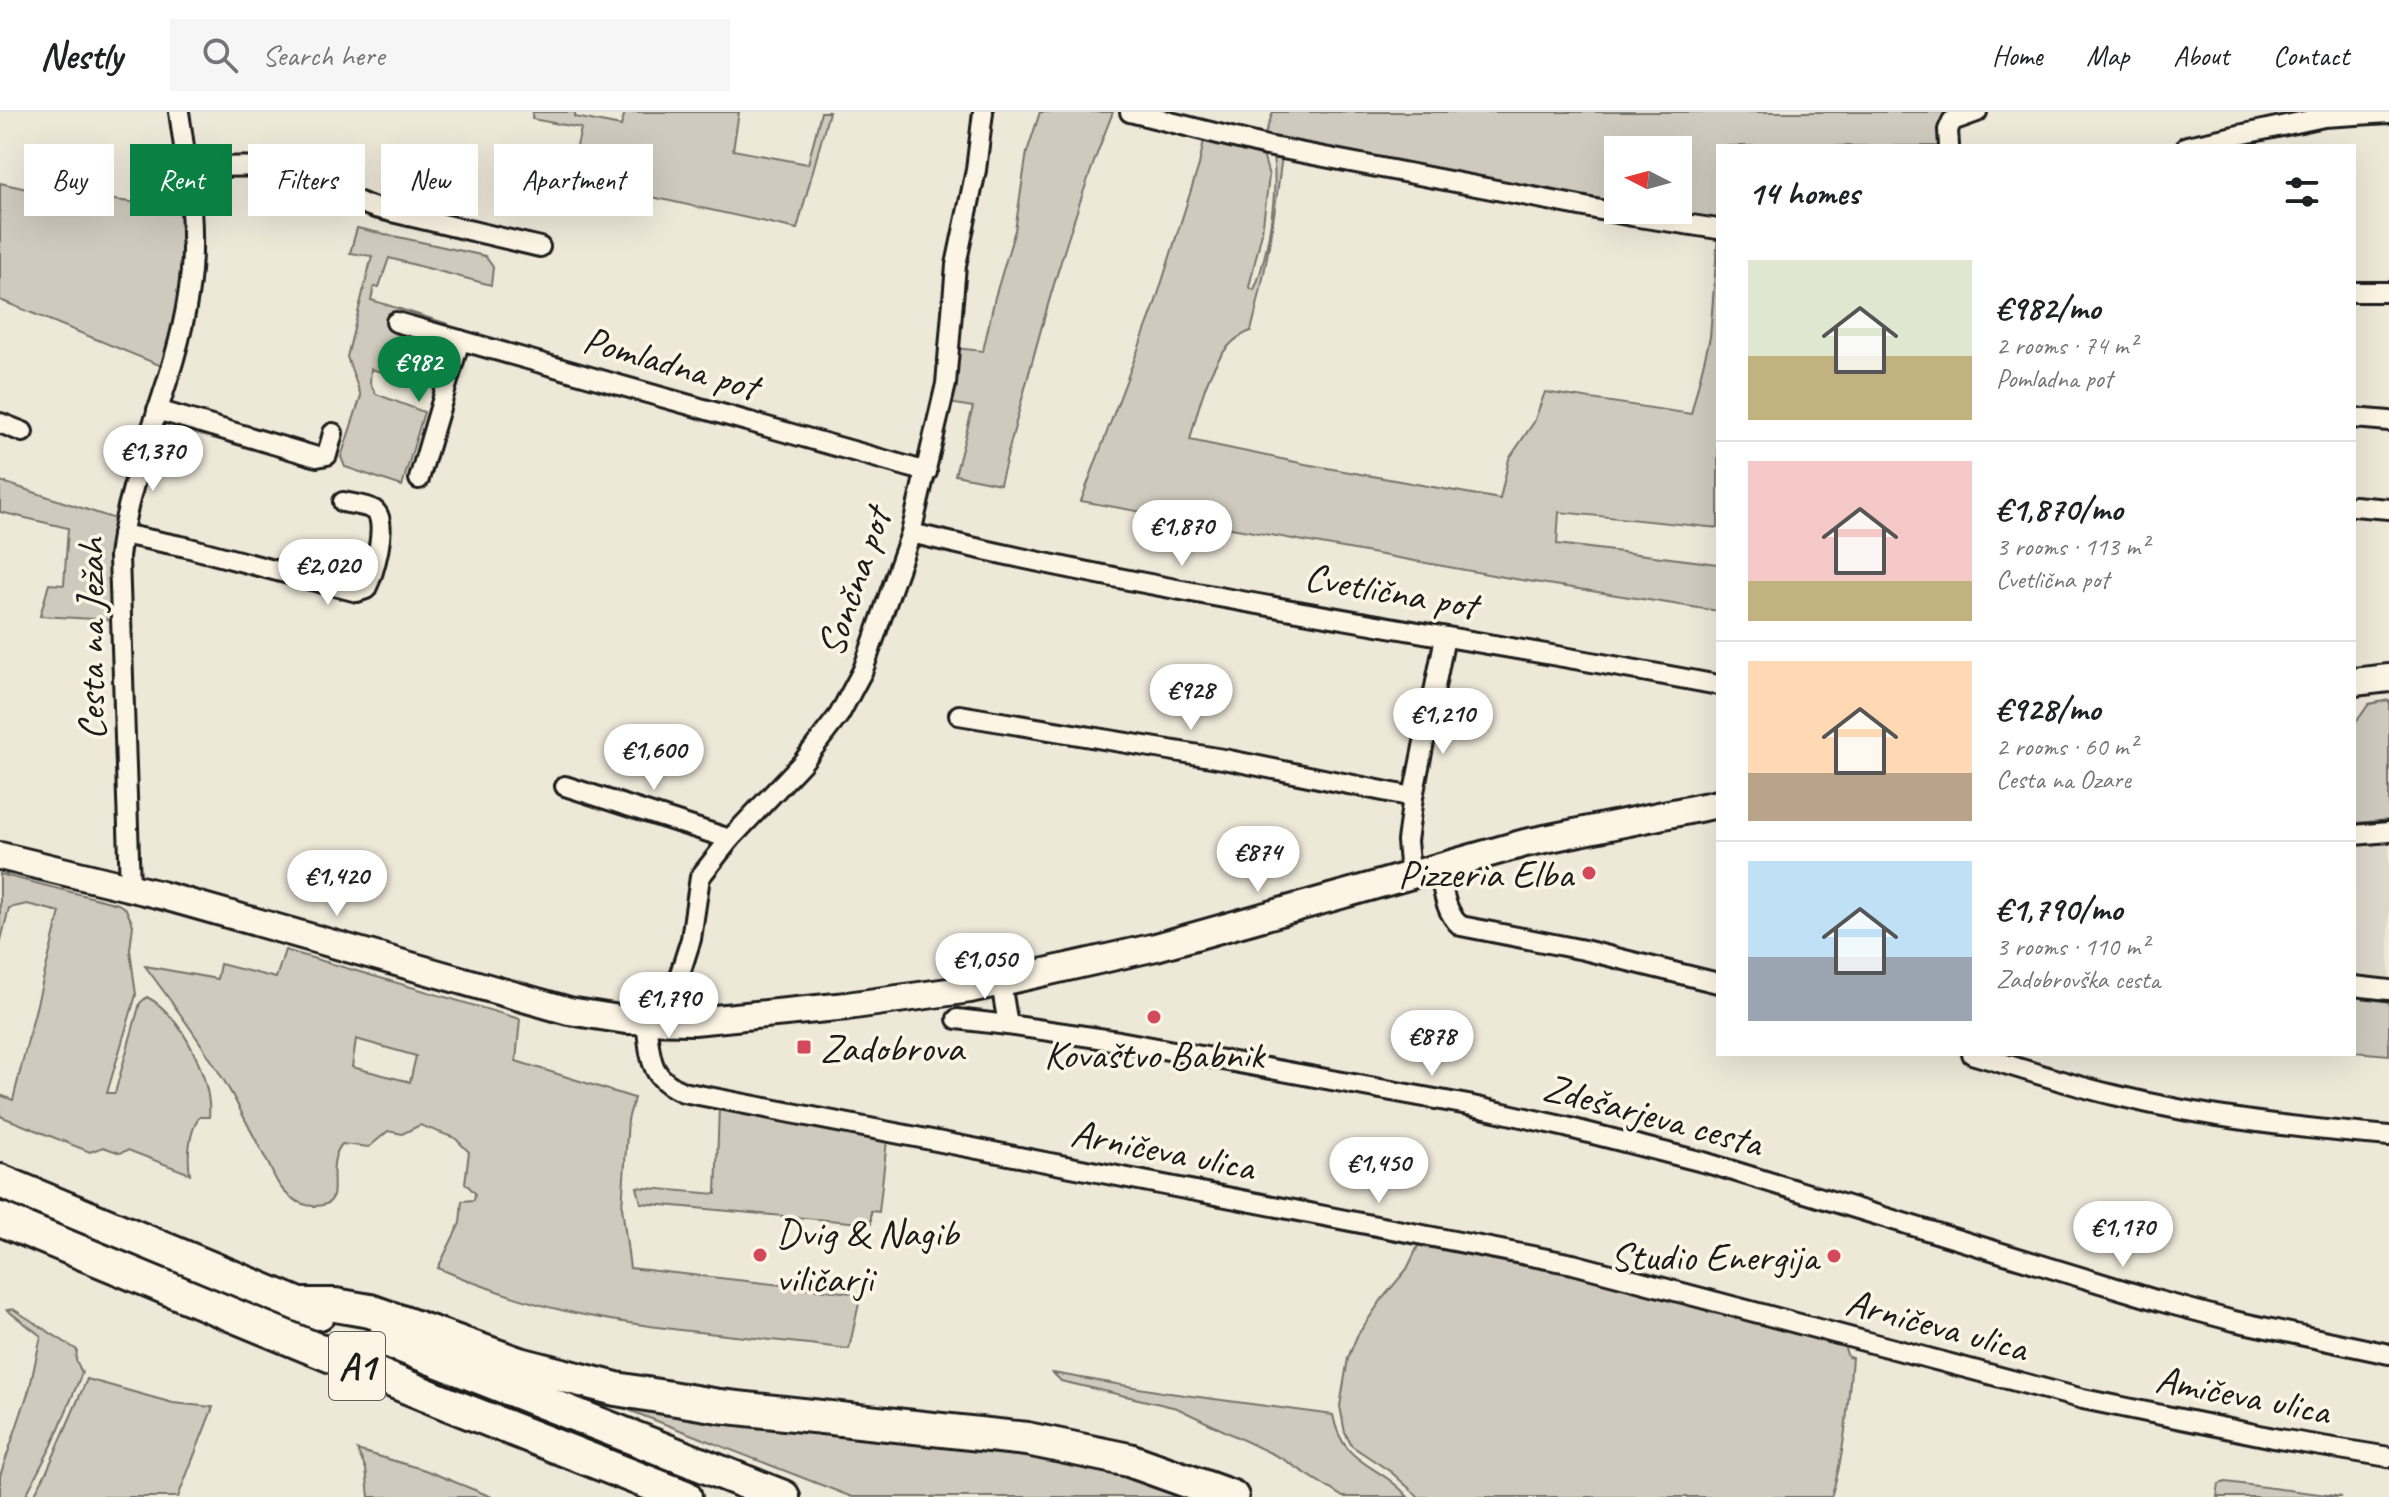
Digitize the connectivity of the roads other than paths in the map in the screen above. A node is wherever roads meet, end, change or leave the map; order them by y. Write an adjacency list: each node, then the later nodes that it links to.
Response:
1 (179, 112): 6 (street, Cesta na Ježah)
2 (983, 112): 23 (street, Sončna pot)
3 (1130, 112): 11 (street)
4 (1977, 112): 7 (street)
5 (2389, 113): 8 (street)
6 (184, 144)
7 (1949, 144)
8 (2196, 144)
9 (232, 167): 12 (street)
10 (192, 216): 17 (street, Cesta na Ježah)
11 (1716, 229)
12 (540, 247)
13 (2356, 292): 14 (street)
14 (2389, 292)
15 (396, 322): 16 (street, Pomladna pot)
16 (460, 340): 23 (street, Pomladna pot); 24 (street)
17 (157, 410): 22 (street); 29 (street, Cesta na Ježah)
18 (2356, 418): 19 (street)
19 (2389, 421)
20 (0, 423): 21 (street)
21 (23, 432)
22 (333, 433)
23 (927, 472): 28 (street, Sončna pot)
24 (419, 479)
25 (343, 502): 29 (street)
26 (2356, 506): 27 (street)
27 (2389, 509)
28 (911, 533): 30 (street, Cvetlična pot); 40 (street, Sončna pot)
29 (122, 534): 44 (street, Cesta na Ježah)
30 (1445, 637): 33 (street, Cvetlična pot); 36 (street)
31 (2389, 678): 32 (main road)
32 (2356, 682)
33 (1716, 685)
34 (959, 715): 36 (street)
35 (565, 786): 40 (street)
36 (1413, 797): 43 (street)
37 (1716, 804): 42 (main road)
38 (2389, 832): 39 (street)
39 (2356, 835)
40 (730, 839): 50 (street, Sončna pot)
41 (0, 856): 44 (main road)
42 (1439, 867): 43 (main road); 46 (street)
43 (1410, 875): 45 (main road)
44 (130, 887): 50 (main road)
45 (1001, 983): 50 (main road); 51 (street)
46 (1716, 983)
47 (2356, 986): 48 (street)
48 (2389, 990)
49 (957, 1019): 51 (street, Zdešarjeva cesta)
50 (657, 1022): 58 (street, Arničeva ulica)
51 (1008, 1025): 57 (street, Zdešarjeva cesta)
52 (1979, 1056): 53 (street)
53 (2389, 1136)
54 (0, 1181): 56 (highway, A1)
55 (0, 1219): 60 (highway, A1)
56 (301, 1305): 61 (highway, A1); 62 (highway)
57 (2389, 1354)
58 (2083, 1399): 59 (street, Amičeva ulica)
59 (2389, 1457)
60 (671, 1493)
61 (783, 1497)
62 (1232, 1497)

